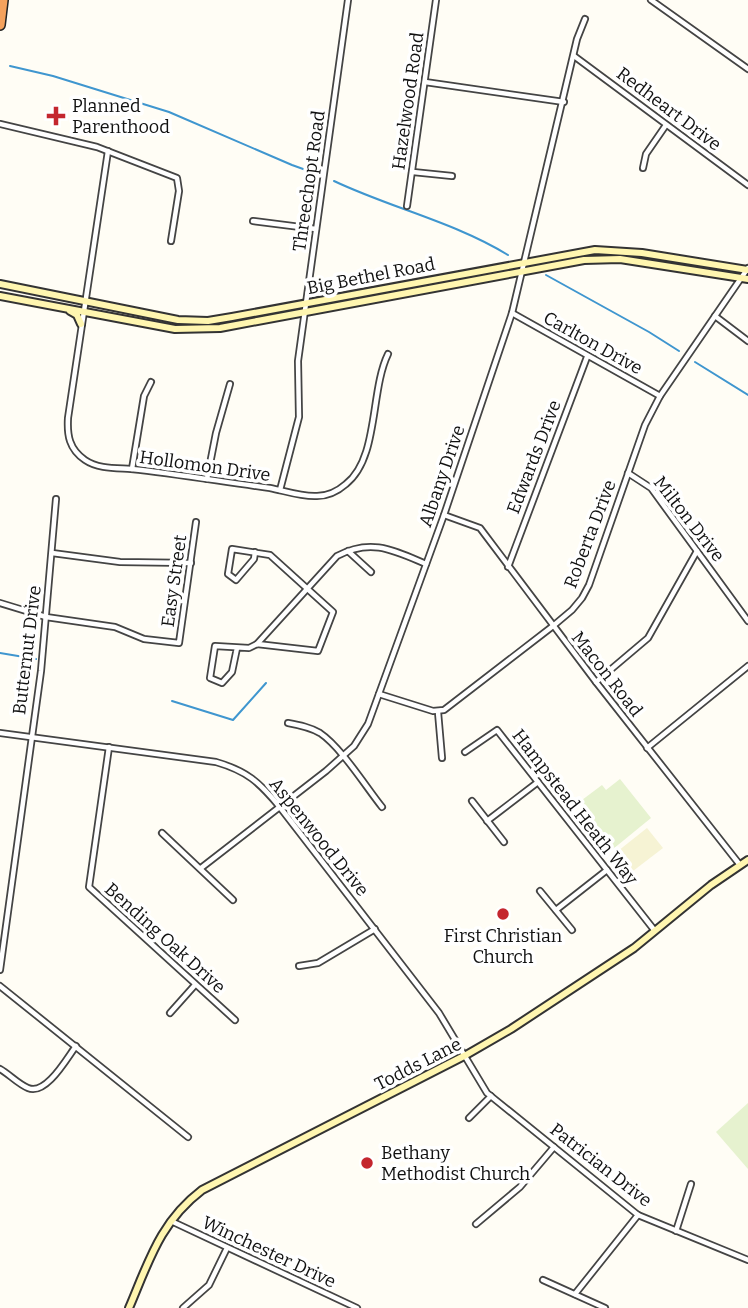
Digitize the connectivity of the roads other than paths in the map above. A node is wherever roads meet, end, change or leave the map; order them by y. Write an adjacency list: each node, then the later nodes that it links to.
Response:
1 (4, 0): 6 (highway)
2 (348, 0): 20 (street, Threechopt Road)
3 (436, 0): 9 (street, Hazelwood Road)
4 (651, 0): 8 (street)
5 (585, 19): 7 (street, Albany Drive)
6 (0, 25)
7 (574, 56): 10 (street, Albany Drive); 12 (street, Redheart Drive)
8 (748, 69)
9 (425, 82): 10 (street); 15 (street, Hazelwood Road)
10 (564, 102): 23 (street, Albany Drive)
11 (0, 124): 13 (street)
12 (666, 125): 14 (street); 17 (street, Redheart Drive)
13 (108, 151): 21 (street); 30 (street)
14 (643, 168)
15 (412, 172): 16 (street); 18 (street, Hazelwood Road)
16 (452, 176)
17 (748, 184)
18 (407, 206)
19 (253, 221): 20 (street)
20 (316, 229): 31 (street, Threechopt Road)
21 (171, 242)
22 (631, 252): 23 (main road, Big Bethel Road); 24 (main road); 25 (main road, Big Bethel Road)
23 (526, 261): 26 (street, Albany Drive); 31 (main road, Big Bethel Road)
24 (630, 261): 26 (main road, Big Bethel Road); 27 (main road, Big Bethel Road)
25 (747, 269): 27 (street, Roberta Drive)
26 (524, 271): 34 (main road, Big Bethel Road); 35 (street, Albany Drive)
27 (744, 279): 36 (street, Roberta Drive)
28 (0, 284): 30 (main road, Big Bethel Road)
29 (0, 296): 32 (main road, Big Bethel Road)
30 (84, 302): 31 (main road, Big Bethel Road); 33 (street, Hollomon Drive)
31 (306, 303): 34 (street, Threechopt Road)
32 (62, 307): 33 (main road, Big Bethel Road); 37 (main road)
33 (83, 311): 34 (main road, Big Bethel Road); 37 (street, Hollomon Drive)
34 (304, 313): 47 (street, Threechopt Road)
35 (512, 313): 40 (street, Carlton Drive); 49 (street, Albany Drive)
36 (715, 316): 38 (street); 43 (street, Roberta Drive)
37 (81, 324): 44 (street, Hollomon Drive)
38 (748, 341)
39 (388, 354): 47 (street, Hollomon Drive)
40 (587, 357): 43 (street, Carlton Drive); 57 (street, Edwards Drive)
41 (151, 382): 44 (street)
42 (230, 384): 46 (street)
43 (660, 397): 45 (street, Roberta Drive)
44 (132, 470): 46 (street, Hollomon Drive)
45 (628, 473): 52 (street, Milton Drive); 63 (street, Roberta Drive)
46 (207, 479): 47 (street, Hollomon Drive)
47 (280, 490)
48 (56, 499): 54 (street, Butternut Drive)
49 (444, 515): 56 (street, Albany Drive); 57 (street, Macon Road)
50 (196, 522): 55 (street, Easy Street)
51 (348, 551): 56 (street); 58 (street); 59 (street)
52 (696, 551): 62 (street, Milton Drive); 67 (street)
53 (255, 552): 53 (street); 59 (street)
54 (52, 553): 55 (street); 61 (street, Butternut Drive)
55 (191, 563): 61 (street, Easy Street)
56 (426, 564): 68 (street, Albany Drive)
57 (508, 567): 63 (street, Macon Road)
58 (372, 572)
59 (308, 589): 64 (street); 64 (street)
60 (0, 603): 61 (street)
61 (46, 617): 72 (street, Butternut Drive)
62 (748, 621)
63 (553, 626): 67 (street, Macon Road); 69 (street, Roberta Drive)
64 (257, 644): 65 (street)
65 (237, 648): 65 (street)
66 (748, 666): 74 (street)
67 (596, 682): 74 (street, Macon Road)
68 (379, 694): 69 (street); 76 (street, Albany Drive)
69 (438, 712): 77 (street)
70 (288, 723): 76 (street)
71 (0, 733): 72 (street, Aspenwood Drive)
72 (31, 737): 73 (street, Aspenwood Drive); 92 (street, Butternut Drive)
73 (109, 747): 80 (street, Aspenwood Drive); 98 (street, Bending Oak Drive)
74 (647, 748): 86 (street, Macon Road)
75 (465, 752): 78 (street, Hampstead Heath Way)
76 (343, 757): 80 (street, Albany Drive); 81 (street)
77 (442, 758)
78 (538, 782): 82 (street); 88 (street, Hampstead Heath Way)
79 (472, 801): 82 (street)
80 (279, 806): 87 (street, Albany Drive); 93 (street, Aspenwood Drive)
81 (382, 807)
82 (487, 821): 84 (street)
83 (162, 833): 87 (street)
84 (504, 842)
85 (748, 860): 86 (main road, Todds Lane)
86 (740, 865): 95 (main road, Todds Lane)
87 (201, 868): 90 (street)
88 (607, 870): 91 (street); 95 (street, Hampstead Heath Way)
89 (540, 891): 91 (street)
90 (233, 900)
91 (556, 910): 94 (street)
92 (3, 915): 97 (street, Butternut Drive)
93 (375, 929): 96 (street); 103 (street, Aspenwood Drive)
94 (572, 930)
95 (656, 932): 103 (main road, Todds Lane)
96 (299, 965)
97 (0, 970)
98 (195, 985): 100 (street); 101 (street, Bending Oak Drive)
99 (0, 986): 102 (street)
100 (170, 1013)
101 (235, 1020)
102 (76, 1046): 104 (street); 107 (street)
103 (466, 1055): 105 (street, Patrician Drive); 111 (main road, Todds Lane)
104 (0, 1069)
105 (491, 1096): 106 (street); 108 (street, Patrician Drive)
106 (469, 1118)
107 (188, 1137)
108 (554, 1147): 110 (street, Patrician Drive); 112 (street)
109 (691, 1184): 113 (street)
110 (638, 1214): 113 (street, Patrician Drive); 117 (street)
111 (170, 1221): 114 (street, Winchester Drive); 118 (main road, Todds Lane)
112 (476, 1224)
113 (676, 1231): 115 (street, Patrician Drive)
114 (227, 1248): 119 (street); 120 (street, Winchester Drive)
115 (748, 1260)
116 (543, 1280): 117 (street)
117 (575, 1294): 121 (street)
118 (129, 1308)
119 (183, 1308)
120 (357, 1308)
121 (606, 1308)

